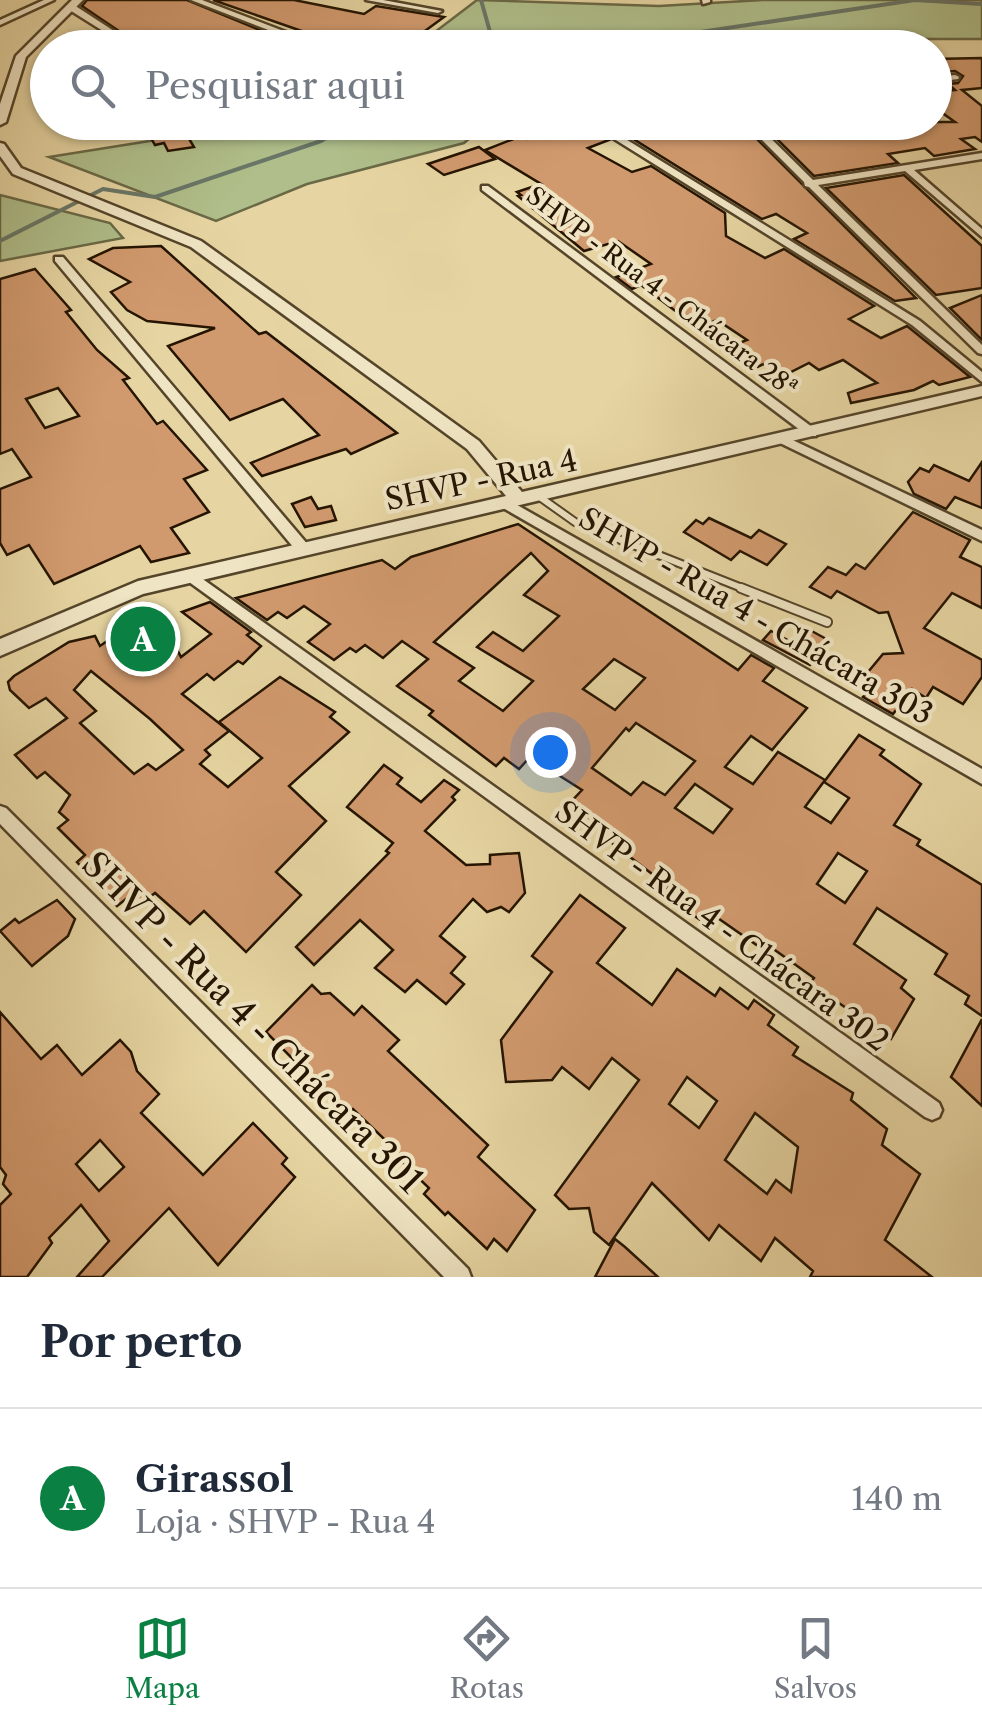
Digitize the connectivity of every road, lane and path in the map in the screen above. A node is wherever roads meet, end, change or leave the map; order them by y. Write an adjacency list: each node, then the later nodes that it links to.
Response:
1 (50, 0): 6 (street)
2 (195, 0): 9 (street)
3 (370, 0): 5 (street)
4 (75, 4): 7 (street); 8 (street)
5 (438, 11)
6 (0, 22)
7 (46, 30)
8 (111, 30)
9 (276, 30)
10 (30, 44): 13 (street)
11 (956, 77): 12 (street)
12 (952, 78)
13 (0, 122)
14 (620, 140): 24 (street)
15 (765, 140): 19 (street)
16 (0, 147): 27 (street)
17 (982, 156): 18 (street)
18 (907, 168): 19 (street); 21 (street)
19 (808, 184): 23 (street)
20 (485, 188): 25 (street, SHVP - Rua 4 - Chácara 28ª)
21 (982, 234)
22 (59, 259): 29 (street)
23 (982, 351)
24 (979, 390): 25 (street, SHVP - Rua 4)
25 (812, 432): 26 (street, SHVP - Rua 4)
26 (782, 439): 27 (street, SHVP - Rua 4); 28 (street)
27 (519, 499): 29 (street, SHVP - Rua 4); 31 (lane); 33 (street, SHVP - Rua 4 - Chácara 303)
28 (982, 536)
29 (304, 550): 30 (street, SHVP - Rua 4)
30 (190, 575): 32 (street, SHVP - Rua 4); 35 (street, SHVP - Rua 4 - Chácara 302)
31 (826, 622)
32 (0, 648)
33 (982, 778)
34 (0, 814): 36 (street, SHVP - Rua 4 - Chácara 301)
35 (932, 1110)
36 (460, 1277)

